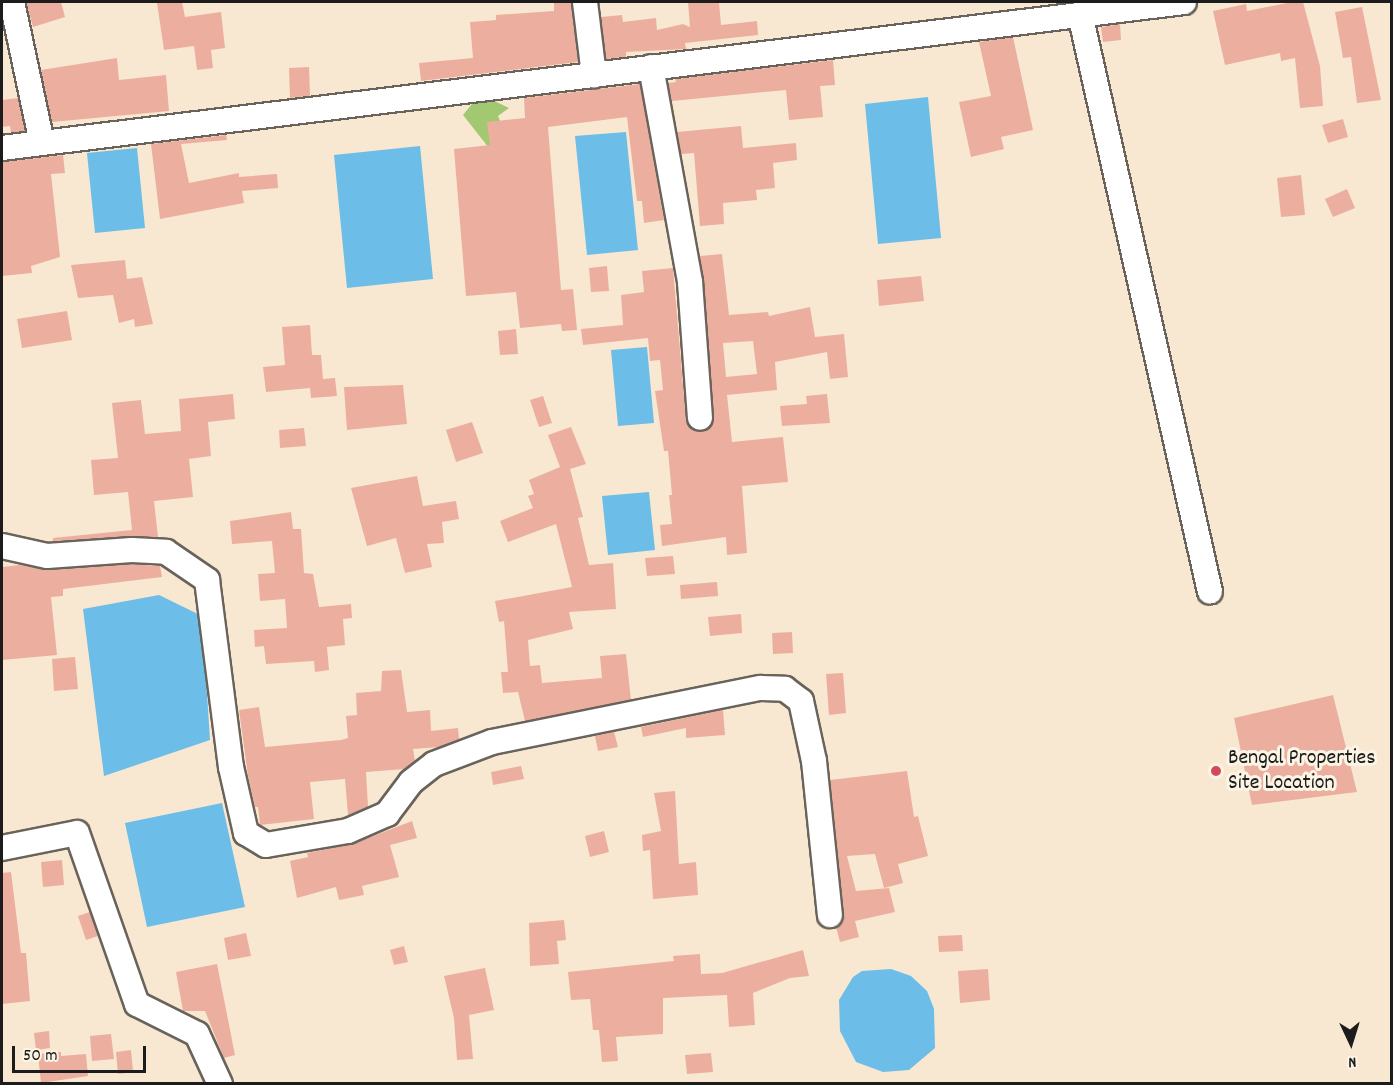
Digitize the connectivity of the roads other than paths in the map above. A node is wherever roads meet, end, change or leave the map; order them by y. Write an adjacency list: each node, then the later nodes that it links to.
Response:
1 (12, 2): 7 (street)
2 (585, 2): 6 (street)
3 (1184, 2): 4 (street)
4 (1080, 14): 5 (street); 11 (street)
5 (651, 68): 6 (street); 9 (street)
6 (594, 75): 7 (street)
7 (42, 143): 8 (street)
8 (2, 148)
9 (700, 418)
10 (2, 546): 13 (street)
11 (1210, 592)
12 (2, 848): 14 (street)
13 (830, 915)
14 (220, 1083)

